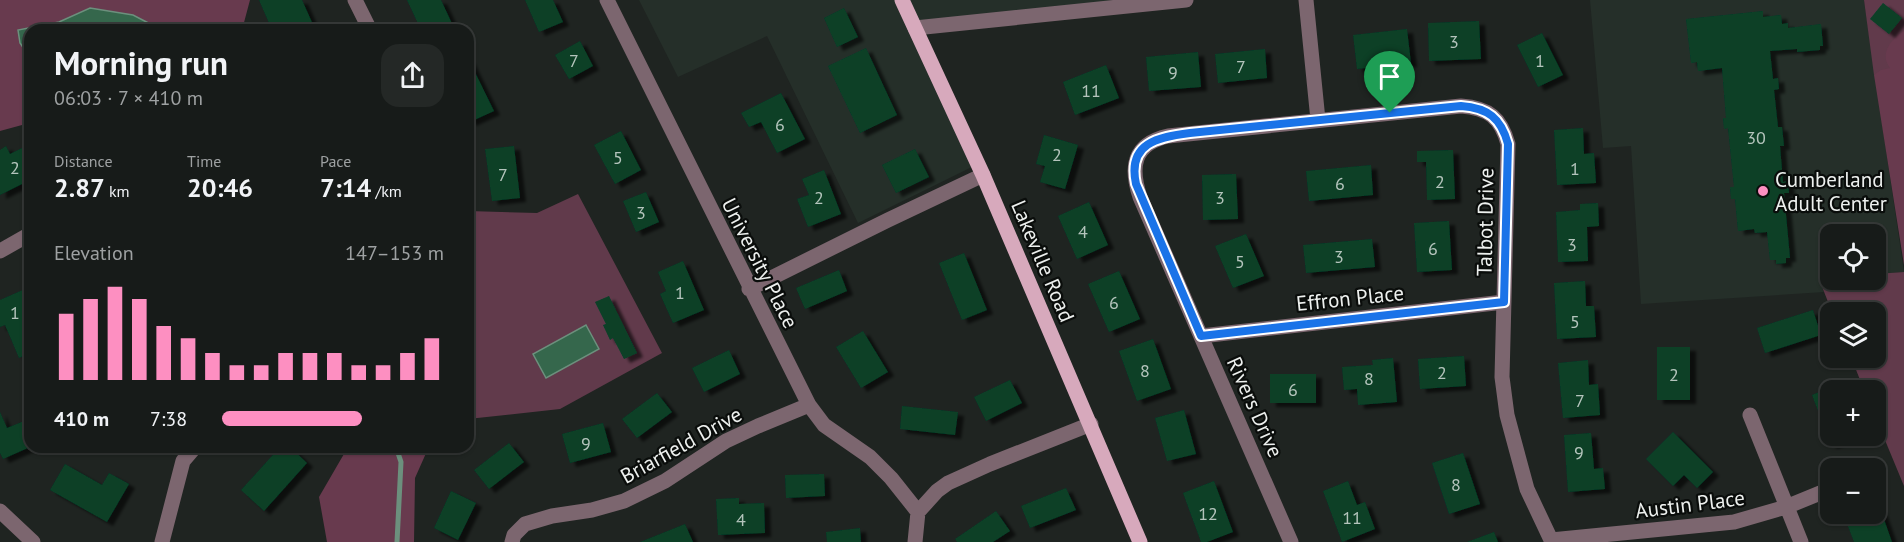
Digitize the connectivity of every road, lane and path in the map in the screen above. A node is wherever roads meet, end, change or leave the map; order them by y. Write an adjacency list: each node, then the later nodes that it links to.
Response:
1 (355, 0): 6 (street)
2 (607, 0): 12 (street, University Place)
3 (902, 0): 7 (main road, Lakeville Road)
4 (1186, 0): 7 (street)
5 (1306, 0): 8 (street)
6 (367, 24)
7 (915, 27): 9 (main road, Lakeville Road)
8 (1318, 120): 13 (street, Talbot Drive); 14 (street, Rivers Drive)
9 (983, 175): 12 (street); 17 (main road, Lakeville Road)
10 (24, 237): 11 (street)
11 (0, 251)
12 (749, 289): 15 (street, University Place)
13 (1504, 302): 14 (street, Effron Place); 23 (street, Talbot Drive)
14 (1201, 336): 29 (street, Rivers Drive)
15 (809, 405): 22 (street, University Place); 26 (street, Briarfield Drive)
16 (1750, 415): 20 (street)
17 (1091, 424): 22 (street); 28 (main road, Lakeville Road)
18 (181, 454): 25 (street)
19 (1820, 493): 20 (street, Austin Place)
20 (1786, 507): 23 (street, Austin Place); 30 (street)
21 (0, 511): 24 (street)
22 (918, 512): 27 (street)
23 (1551, 541)
24 (33, 542)
25 (162, 542)
26 (512, 542)
27 (915, 542)
28 (1140, 542)
29 (1291, 542)
30 (1802, 542)

